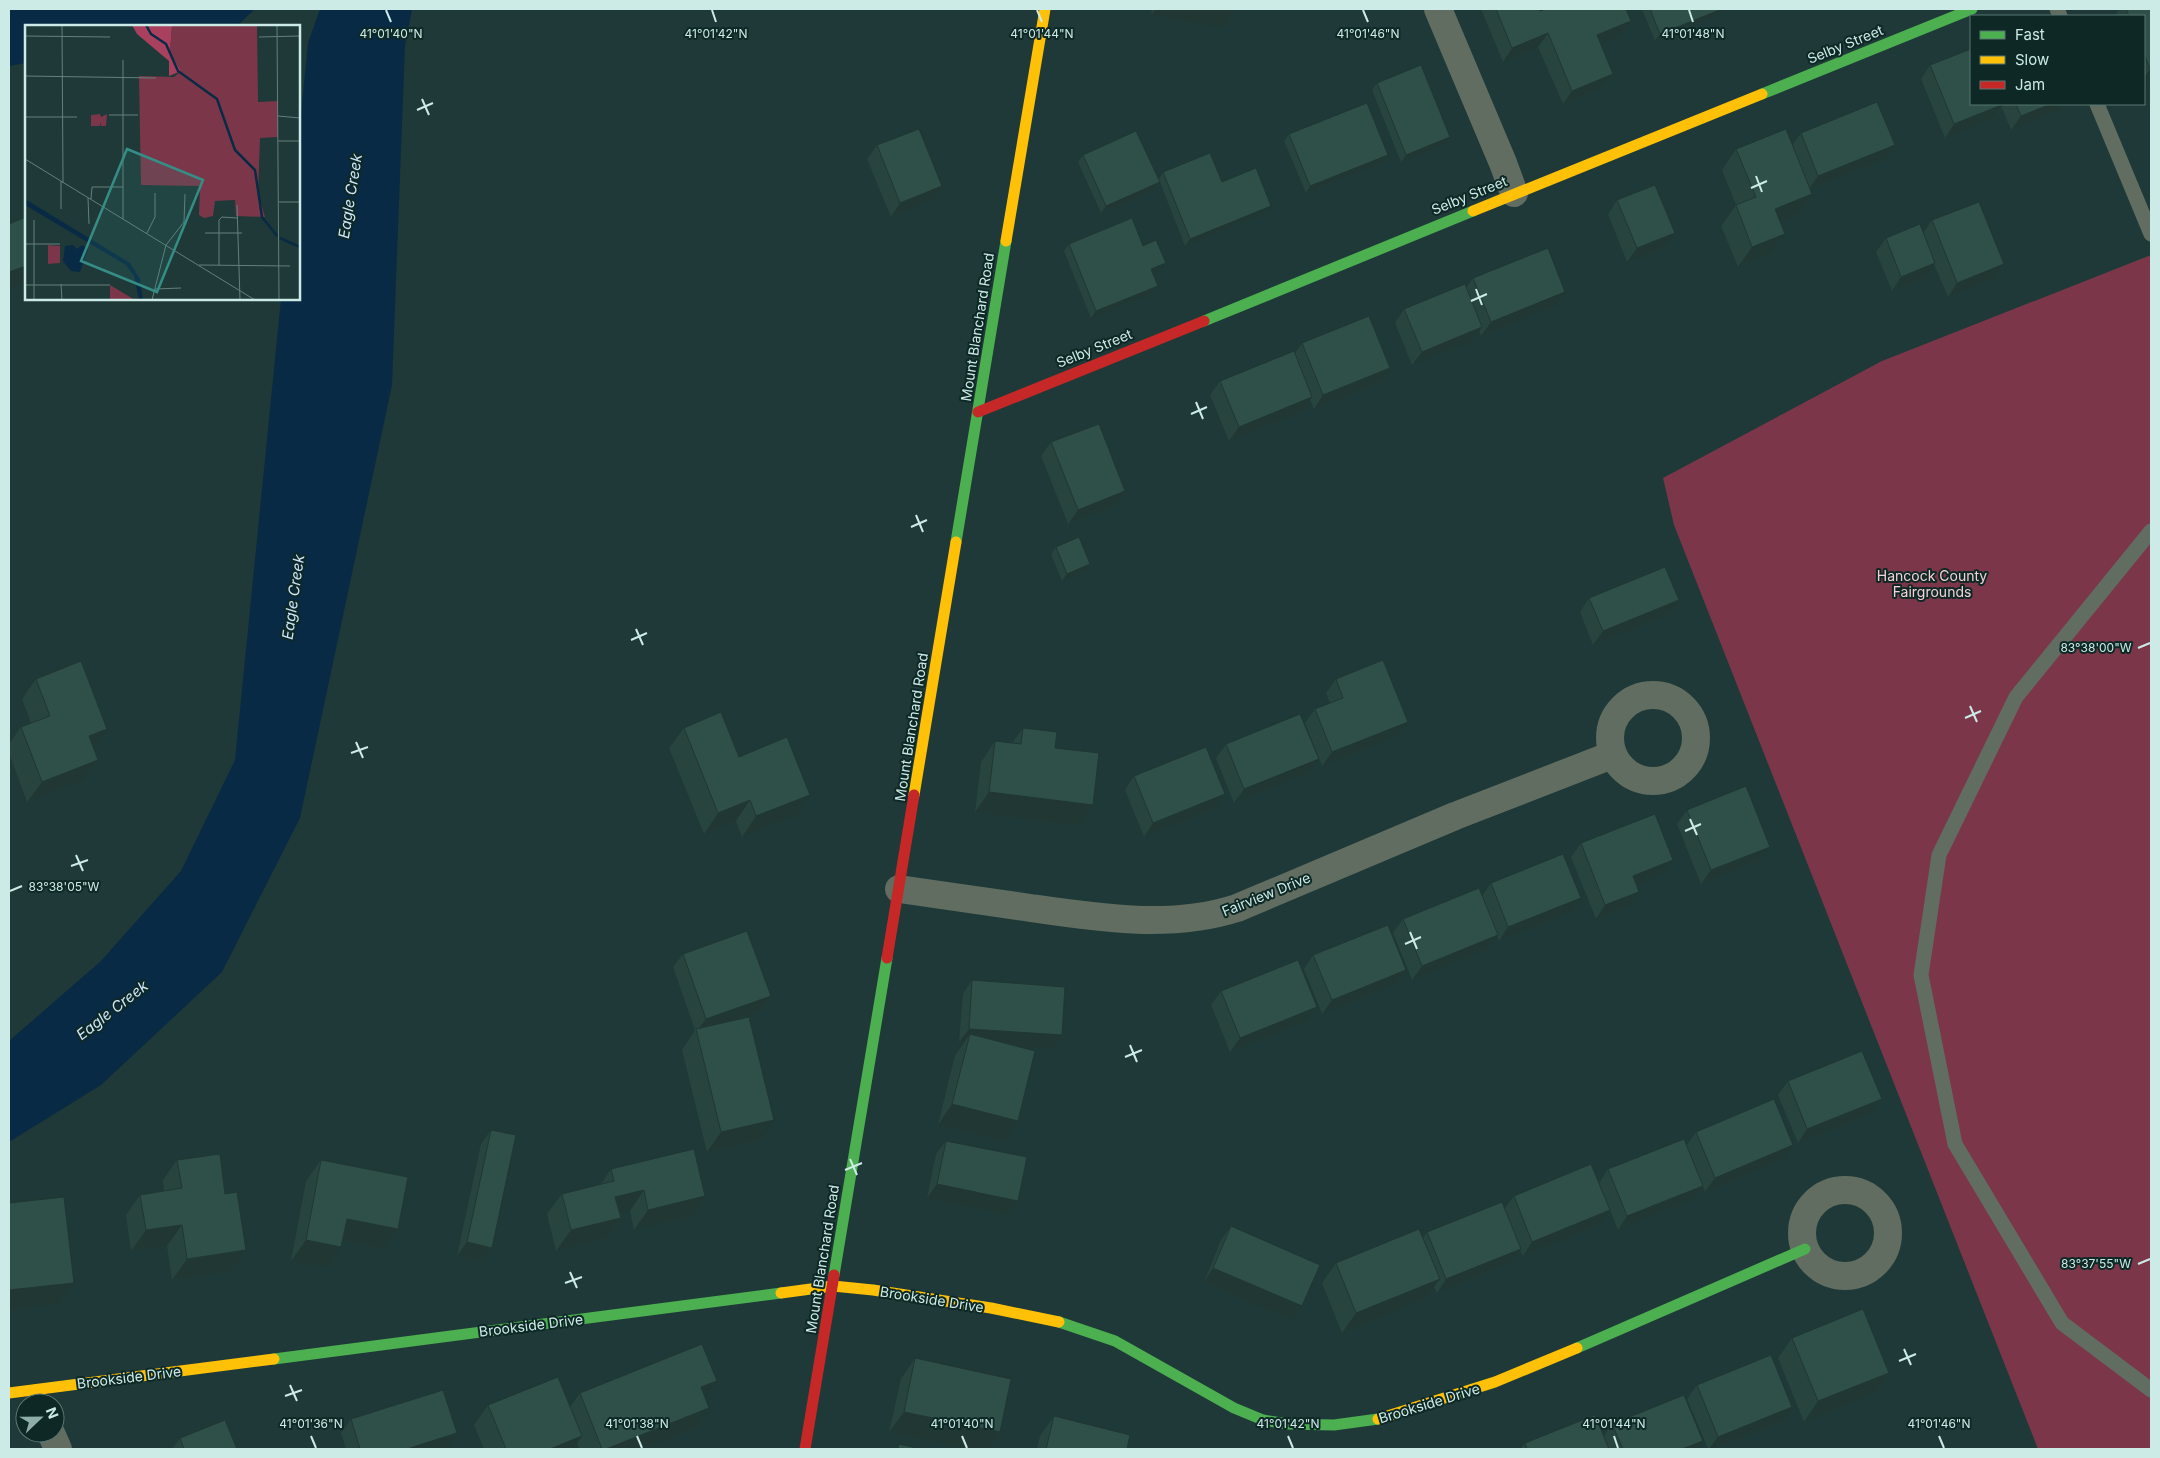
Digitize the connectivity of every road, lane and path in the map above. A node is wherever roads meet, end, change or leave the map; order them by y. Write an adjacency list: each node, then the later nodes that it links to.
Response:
1 (1046, 9): 7 (street, Mount Blanchard Road)
2 (1438, 9): 5 (street)
3 (1972, 9): 5 (street, Selby Street)
4 (2097, 105): 6 (lane)
5 (1514, 193): 7 (street, Selby Street)
6 (2150, 230)
7 (978, 412): 10 (street, Mount Blanchard Road)
8 (2151, 531): 13 (lane)
9 (1612, 755): 10 (street, Fairview Drive)
10 (899, 889): 12 (street, Mount Blanchard Road)
11 (1805, 1249): 12 (street, Brookside Drive)
12 (833, 1286): 14 (street, Brookside Drive); 15 (street, Mount Blanchard Road)
13 (2151, 1390)
14 (40, 1393)
15 (805, 1449)

